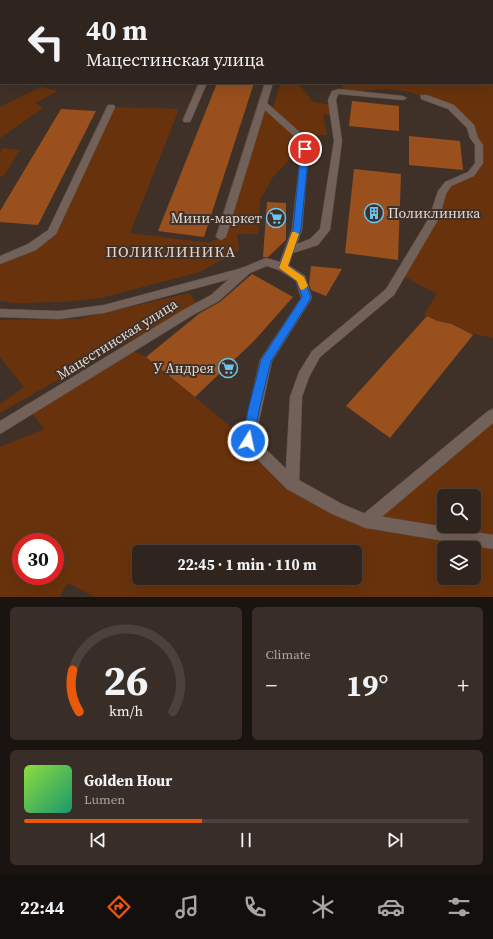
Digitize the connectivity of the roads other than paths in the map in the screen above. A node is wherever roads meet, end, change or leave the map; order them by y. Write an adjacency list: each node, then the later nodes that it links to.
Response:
1 (203, 84): 7 (street)
2 (269, 84): 5 (street)
3 (424, 97): 16 (street)
4 (403, 98): 9 (street)
5 (262, 103): 8 (street); 9 (street)
6 (112, 107): 10 (street)
7 (187, 120)
8 (221, 237)
9 (290, 250): 11 (street)
10 (0, 260)
11 (283, 268): 12 (street, Мацестинская улица); 16 (street, Мацестинская улица)
12 (245, 271): 13 (street, Мацестинская улица); 15 (street, Мацестинская улица)
13 (0, 312)
14 (493, 415): 17 (street)
15 (0, 428)
16 (292, 484): 17 (street, Мацестинская улица)
17 (366, 521): 18 (street, Мацестинская улица)
18 (493, 542)

